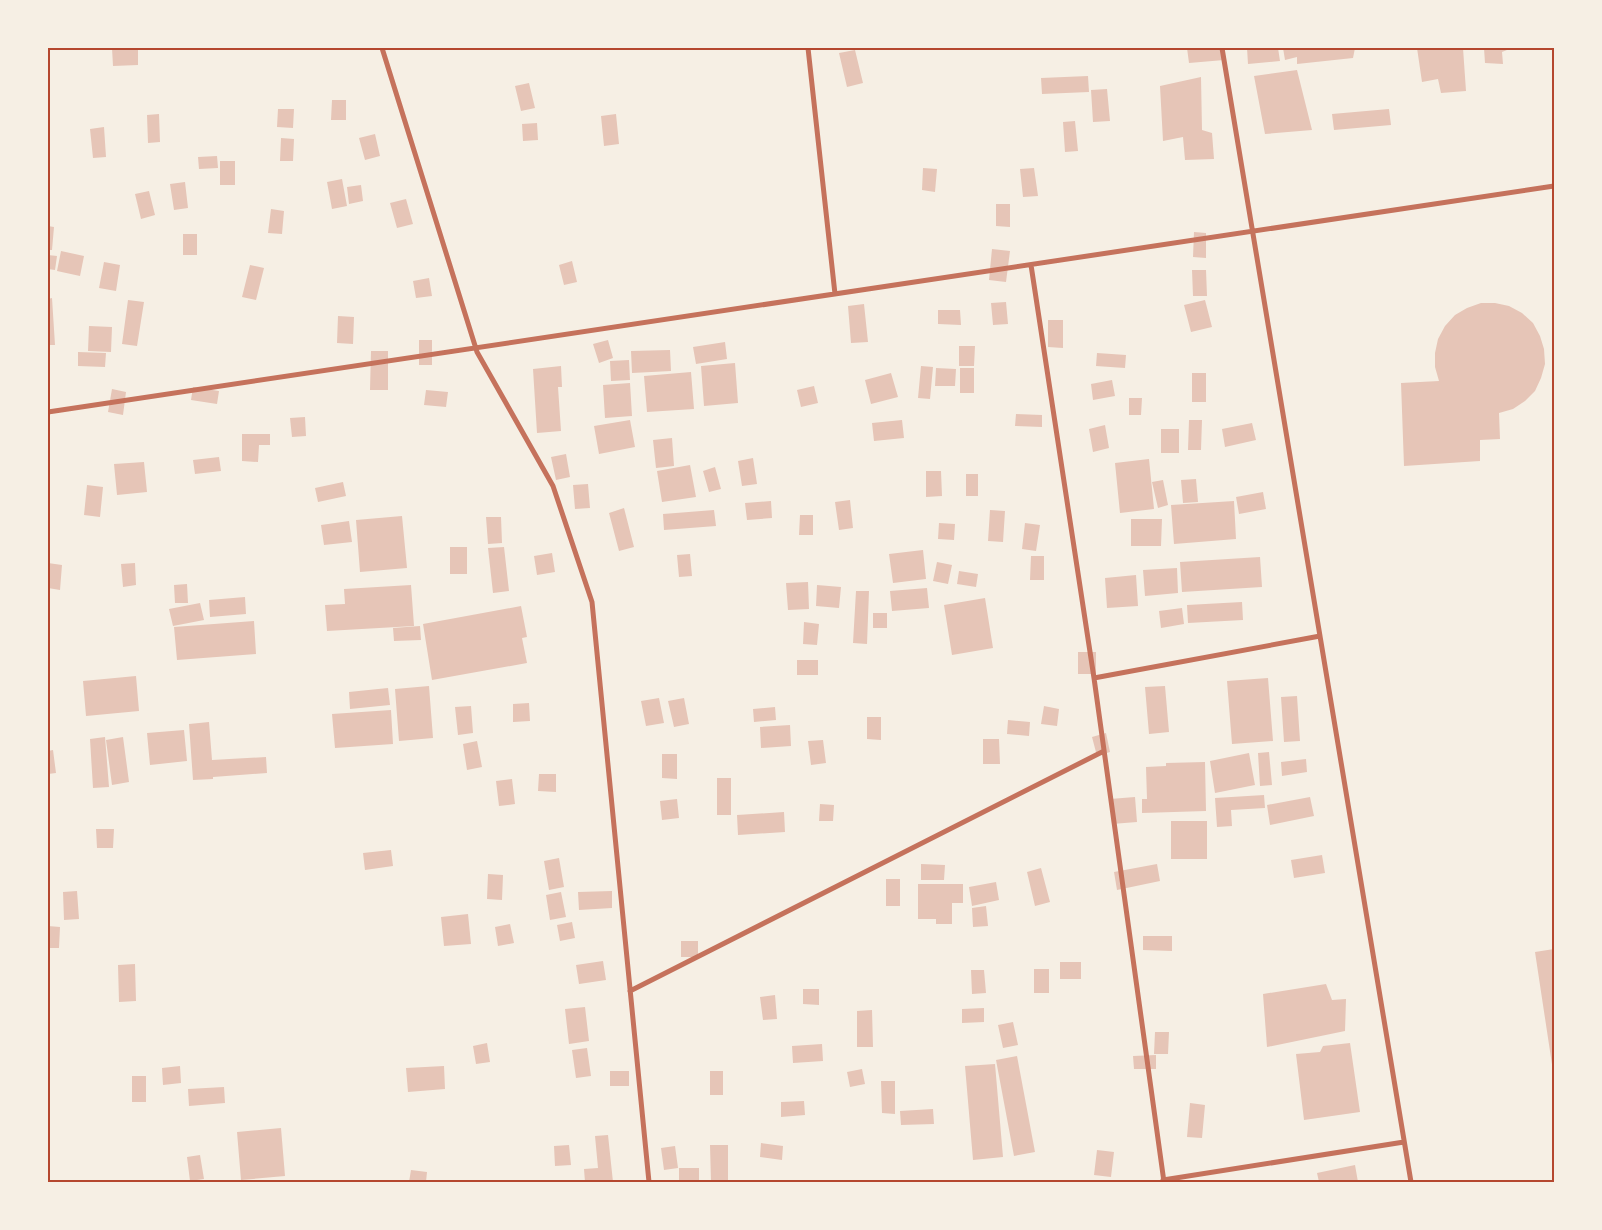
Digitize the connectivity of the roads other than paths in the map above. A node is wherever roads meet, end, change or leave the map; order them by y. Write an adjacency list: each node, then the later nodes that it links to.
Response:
1 (382, 48): 8 (street)
2 (808, 48): 7 (street)
3 (1222, 48): 5 (street)
4 (1554, 186): 5 (street)
5 (1253, 231): 6 (street); 10 (street)
6 (1031, 265): 7 (street); 11 (street)
7 (835, 294): 8 (street)
8 (476, 348): 9 (street); 13 (street)
9 (48, 412)
10 (1320, 636): 11 (street); 14 (street)
11 (1094, 678): 12 (street)
12 (1104, 751): 13 (street); 15 (street)
13 (630, 991): 16 (street)
14 (1404, 1142): 15 (street); 17 (street)
15 (1164, 1181)
16 (649, 1182)
17 (1411, 1182)

